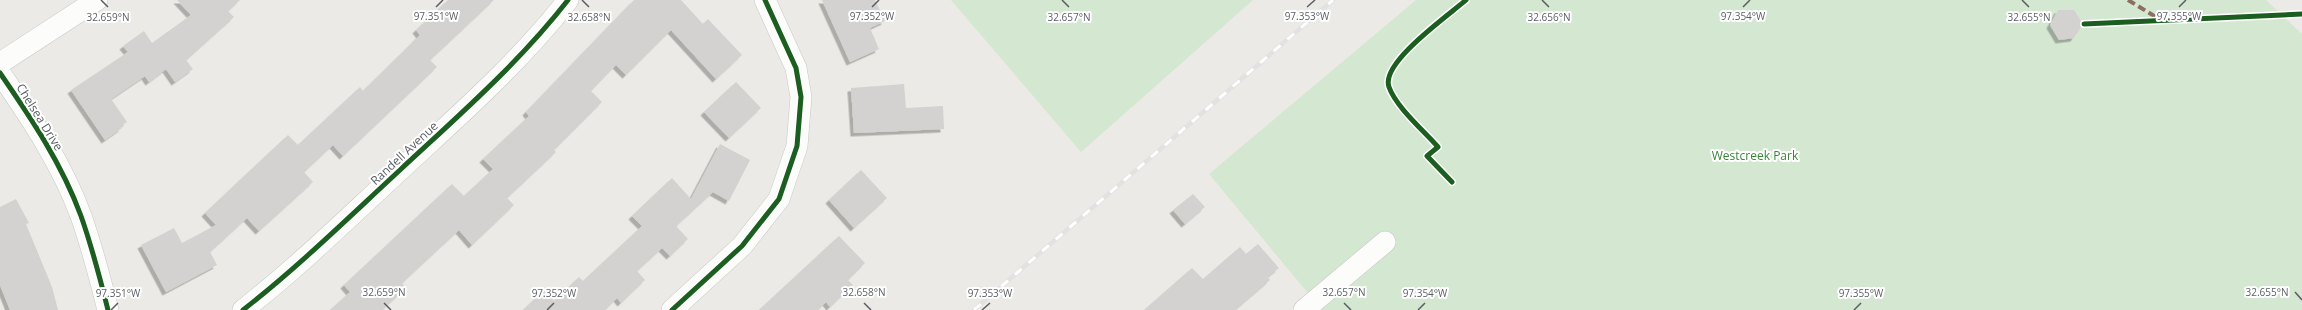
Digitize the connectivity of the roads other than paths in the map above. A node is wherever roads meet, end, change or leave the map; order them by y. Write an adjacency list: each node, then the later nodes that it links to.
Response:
1 (97, 0): 4 (street)
2 (568, 0): 8 (street, Randell Avenue)
3 (765, 0): 9 (street)
4 (0, 63)
5 (0, 73): 7 (street, Chelsea Drive)
6 (1385, 242): 10 (street)
7 (108, 310)
8 (243, 310)
9 (672, 310)
10 (1304, 310)

